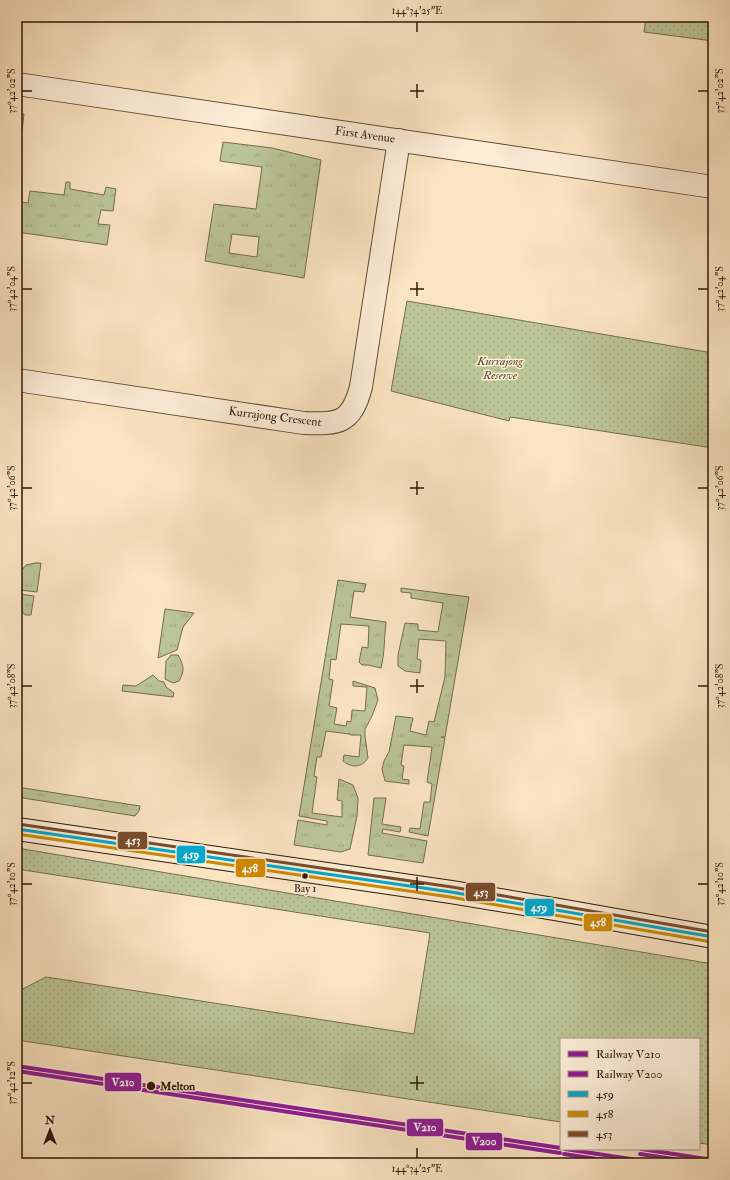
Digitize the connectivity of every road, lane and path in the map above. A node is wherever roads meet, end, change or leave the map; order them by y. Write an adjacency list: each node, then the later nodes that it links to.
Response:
1 (17, 84): 2 (street, First Avenue)
2 (399, 140): 3 (street, First Avenue); 4 (street, Kurrajong Crescent)
3 (713, 187)
4 (17, 380)
5 (17, 829): 6 (street)
6 (713, 937)

